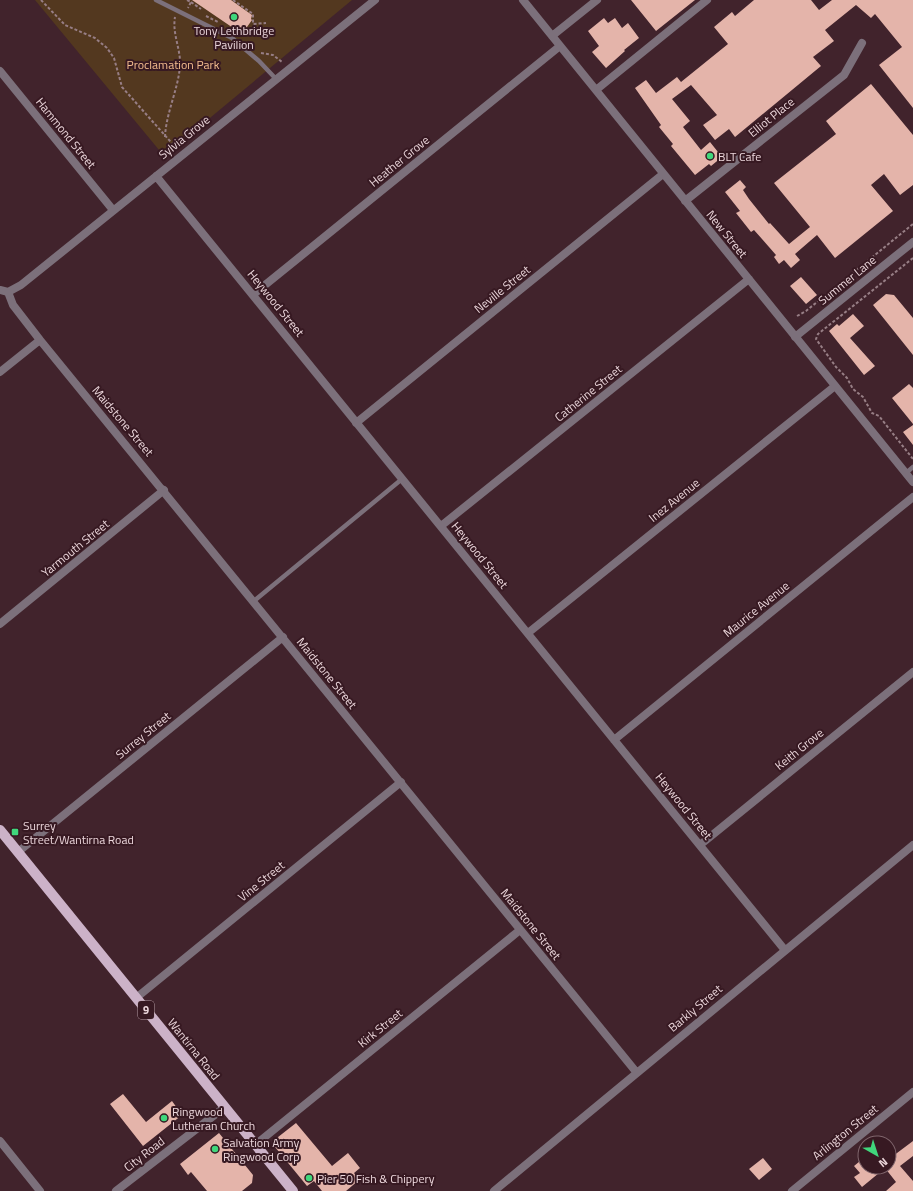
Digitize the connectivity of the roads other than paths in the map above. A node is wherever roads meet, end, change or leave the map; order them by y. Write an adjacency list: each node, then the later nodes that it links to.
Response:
1 (156, 0): 10 (lane)
2 (375, 0): 10 (street, Sylvia Grove)
3 (523, 0): 6 (street, New Street)
4 (597, 0): 6 (street)
5 (707, 0): 11 (street)
6 (552, 36): 8 (street, New Street)
7 (862, 43): 14 (street, Elliot Place)
8 (560, 46): 11 (street, New Street); 20 (street, Heather Grove)
9 (0, 71): 15 (street, Hammond Street)
10 (276, 79): 13 (street, Sylvia Grove)
11 (596, 90): 12 (street, New Street)
12 (663, 174): 14 (street, New Street); 25 (street, Neville Street)
13 (156, 176): 15 (street, Sylvia Grove); 20 (street, Heywood Street)
14 (685, 201): 17 (street, New Street)
15 (113, 210): 19 (street, Sylvia Grove)
16 (913, 242): 21 (street, Summer Lane)
17 (749, 280): 21 (street, New Street); 32 (street, Catherine Street)
18 (0, 290): 19 (street)
19 (8, 292): 22 (street, Maidstone Street)
20 (254, 294): 25 (street, Heywood Street)
21 (795, 337): 24 (street, New Street)
22 (40, 340): 23 (street); 30 (street, Maidstone Street)
23 (0, 372)
24 (835, 386): 27 (street, New Street); 35 (street, Inez Avenue)
25 (356, 423): 28 (street, Heywood Street)
26 (913, 467): 27 (lane)
27 (906, 473): 29 (street, New Street)
28 (402, 479): 32 (street, Heywood Street); 33 (lane)
29 (913, 482)
30 (164, 490): 33 (street, Maidstone Street); 34 (street, Yarmouth Street)
31 (913, 497): 38 (street, Maurice Avenue)
32 (441, 526): 35 (street, Heywood Street)
33 (254, 601): 36 (street, Maidstone Street)
34 (0, 624)
35 (528, 633): 38 (street, Heywood Street)
36 (283, 637): 39 (street, Maidstone Street); 43 (street, Surrey Street)
37 (913, 672): 41 (street, Keith Grove)
38 (614, 740): 41 (street, Heywood Street)
39 (401, 782): 44 (street, Maidstone Street); 46 (street, Vine Street)
40 (0, 830): 43 (main road, Wantirna Road / 9)
41 (700, 845): 45 (street, Heywood Street)
42 (913, 845): 45 (street, Barkly Street)
43 (18, 852): 46 (main road, Wantirna Road / 9)
44 (520, 930): 47 (street, Maidstone Street); 51 (street, Kirk Street)
45 (784, 949): 47 (street, Barkly Street)
46 (136, 998): 49 (main road, Wantirna Road / 9)
47 (637, 1073): 55 (street, Barkly Street)
48 (913, 1092): 56 (street, Arlington Street)
49 (224, 1107): 51 (main road, Wantirna Road / 9); 53 (street, City Road)
50 (0, 1141): 52 (street)
51 (255, 1145): 54 (main road, Wantirna Road / 9)
52 (40, 1191)
53 (116, 1191)
54 (292, 1191)
55 (494, 1191)
56 (792, 1191)

